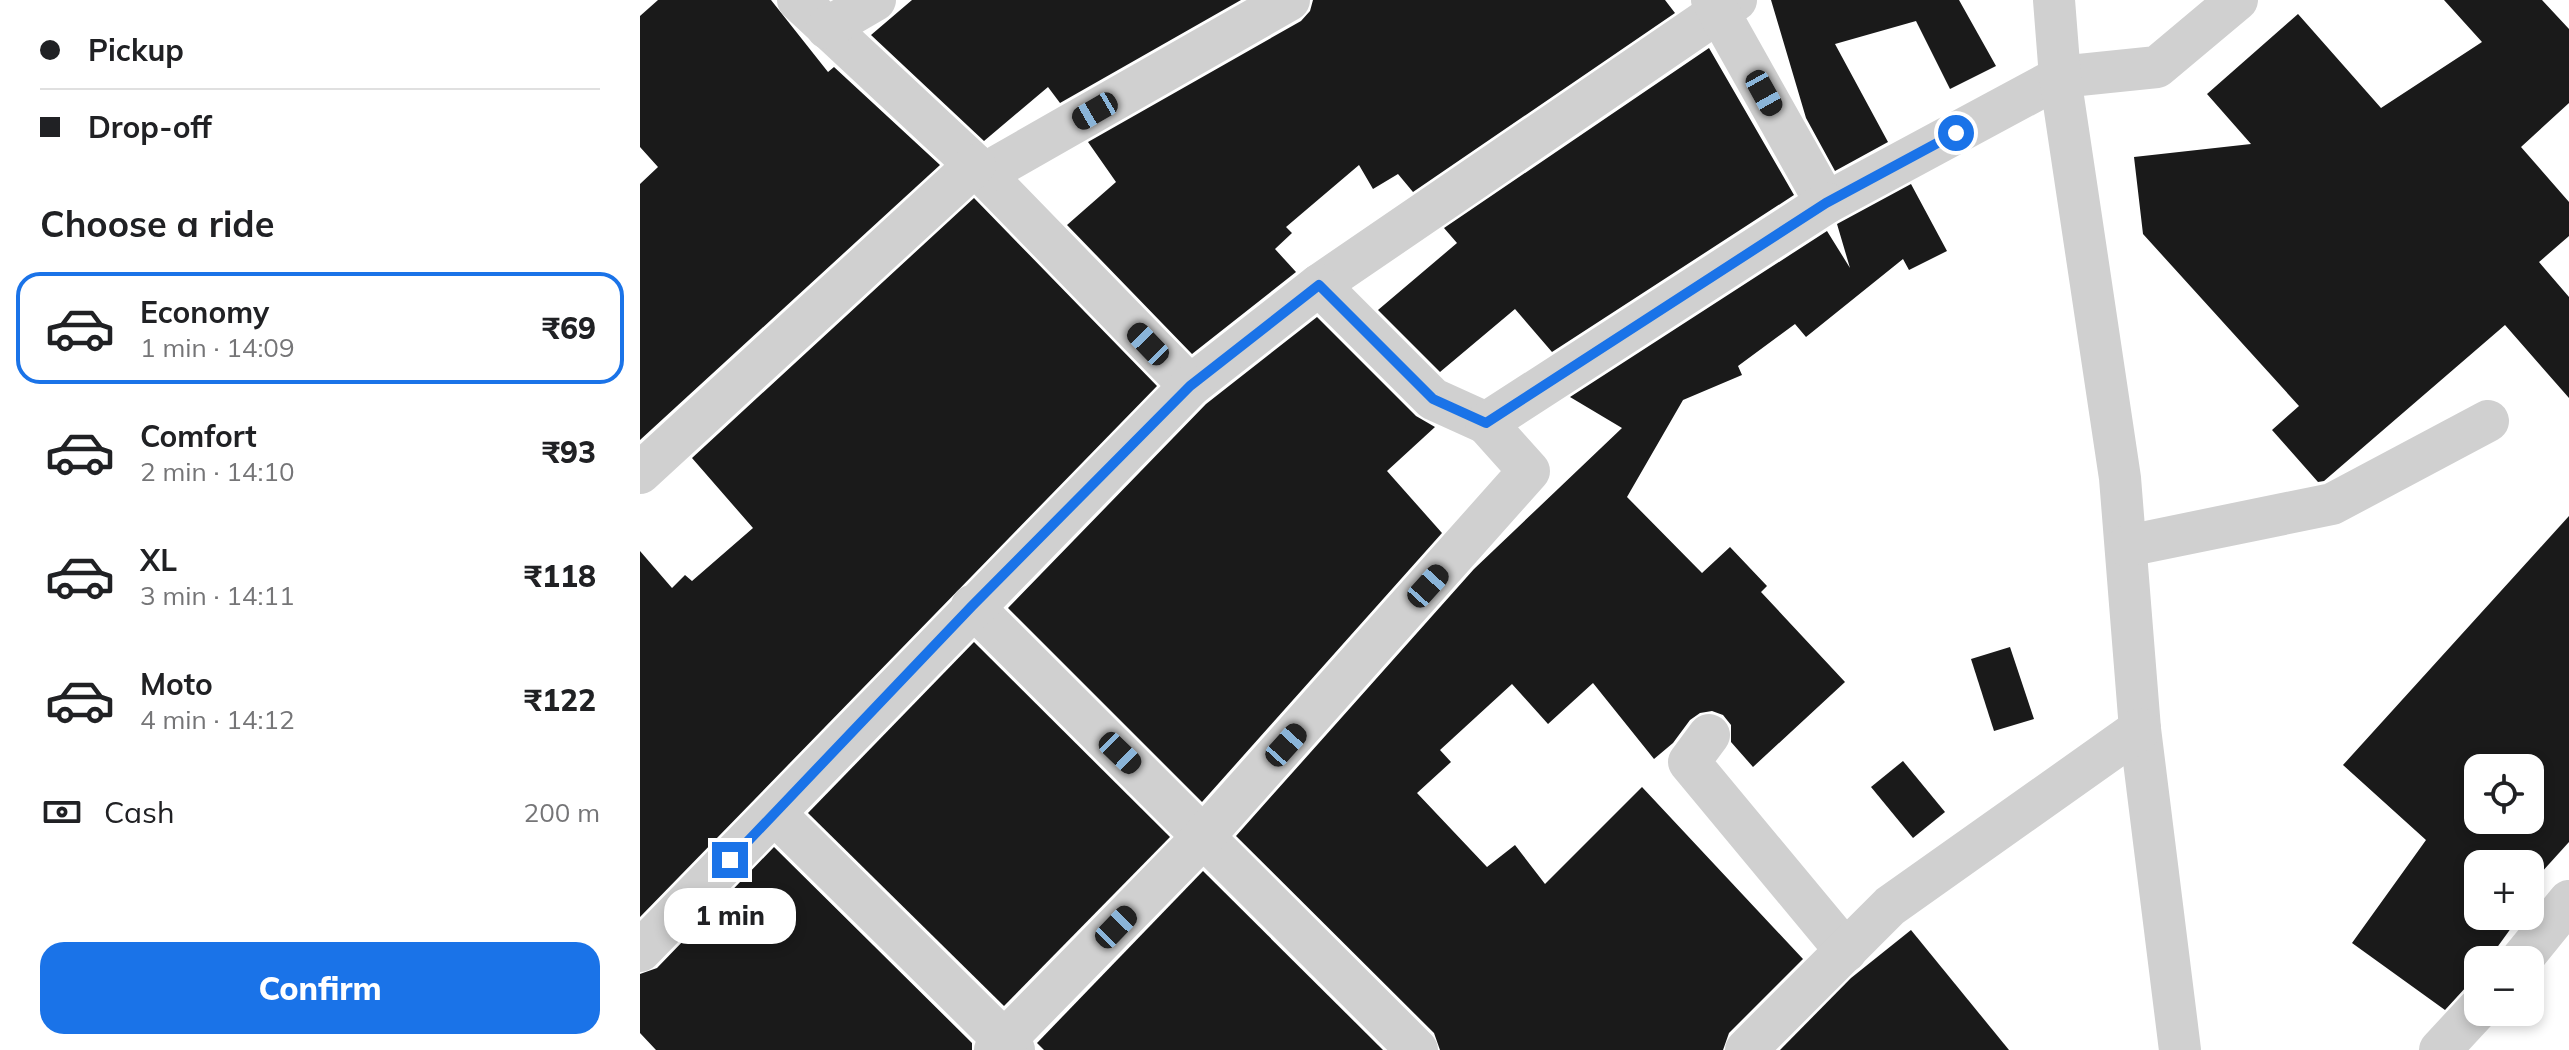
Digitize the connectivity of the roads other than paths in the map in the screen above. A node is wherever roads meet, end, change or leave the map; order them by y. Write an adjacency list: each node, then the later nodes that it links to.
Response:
1 (875, 0): 6 (street)
2 (1289, 0): 8 (street)
3 (2054, 0): 7 (street)
4 (2237, 0): 7 (street)
5 (1722, 3): 9 (street); 10 (street)
6 (812, 14): 8 (street)
7 (2060, 77): 9 (street); 15 (street)
8 (979, 170): 11 (street); 14 (street)
9 (1826, 203): 13 (street)
10 (1319, 285): 11 (street); 13 (street)
11 (1190, 386): 16 (street)
12 (2488, 421): 15 (street)
13 (1486, 423): 20 (street)
14 (640, 473)
15 (2127, 546): 17 (street)
16 (972, 606): 19 (street); 20 (street)
17 (2140, 729): 24 (street); 29 (street)
18 (1709, 735): 24 (street)
19 (776, 815): 23 (street); 26 (street)
20 (1204, 836): 26 (street); 27 (street)
21 (2569, 901): 22 (street)
22 (2532, 946)
23 (640, 951)
24 (1846, 951): 28 (street)
25 (2464, 1024): 30 (street)
26 (1005, 1047)
27 (1417, 1050)
28 (1746, 1050)
29 (2180, 1050)
30 (2440, 1050)

